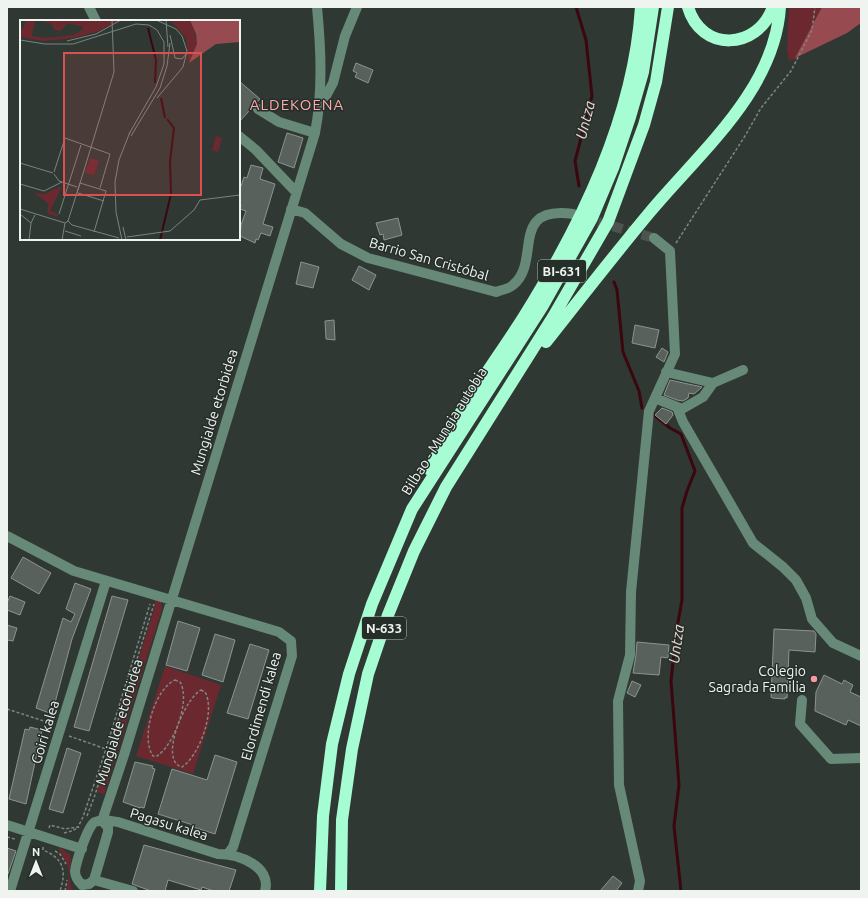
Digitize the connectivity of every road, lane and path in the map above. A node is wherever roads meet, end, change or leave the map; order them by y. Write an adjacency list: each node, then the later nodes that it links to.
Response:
1 (89, 7): 11 (street)
2 (317, 7): 12 (street, Mungialde etorbidea)
3 (357, 7): 12 (street)
4 (641, 7): 27 (highway, N-633)
5 (653, 7): 27 (highway, Bilbao - Mungia autobia / BI-631)
6 (668, 7): 24 (highway, BI-631)
7 (688, 7): 8 (highway)
8 (773, 7)
9 (780, 7): 24 (highway)
10 (815, 7): 20 (path)
11 (96, 20)
12 (320, 97): 14 (street, Mungialde etorbidea)
13 (258, 109): 14 (street)
14 (314, 134): 16 (street, Mungialde etorbidea)
15 (240, 137): 16 (street)
16 (296, 192): 17 (street, Mungialde etorbidea)
17 (291, 209): 18 (street, Barrio San Cristóbal); 30 (street, Mungialde etorbidea)
18 (573, 214)
19 (654, 238): 20 (street)
20 (670, 251): 22 (street)
21 (743, 370): 23 (street)
22 (666, 372): 23 (street); 25 (street)
23 (713, 383): 26 (street)
24 (508, 391): 60 (highway, N-633)
25 (655, 398): 26 (street); 61 (street)
26 (677, 407): 33 (street)
27 (412, 509): 59 (highway, Bilbao - Mungia autobia / N-633)
28 (7, 536): 29 (street, Elordimendi kalea)
29 (106, 581): 30 (street, Elordimendi kalea); 37 (street, Goiri kalea)
30 (171, 599): 40 (street, Mungialde etorbidea); 49 (street, Elordimendi kalea)
31 (153, 600): 42 (path)
32 (150, 602): 38 (path)
33 (861, 656)
34 (802, 700): 39 (street)
35 (7, 709): 37 (path)
36 (179, 720): 36 (path); 36 (path)
37 (60, 730): 38 (path); 44 (street, Goiri kalea)
38 (106, 749): 45 (path)
39 (861, 758)
40 (102, 820): 47 (street); 49 (street, Pagasu kalea); 52 (street)
41 (7, 825): 44 (street)
42 (61, 836)
43 (7, 837): 44 (path)
44 (27, 837): 45 (street); 45 (path); 53 (street, Goiri kalea)
45 (45, 842): 46 (path); 47 (street); 54 (path)
46 (47, 848)
47 (82, 849): 52 (street)
48 (51, 850): 50 (path)
49 (228, 854): 58 (street, Pagasu kalea)
50 (67, 868)
51 (67, 876): 55 (path)
52 (86, 885): 56 (street); 57 (street)
53 (10, 891)
54 (60, 891)
55 (65, 891)
56 (111, 891)
57 (133, 891)
58 (265, 891)
59 (320, 891)
60 (341, 891)
61 (638, 891)

